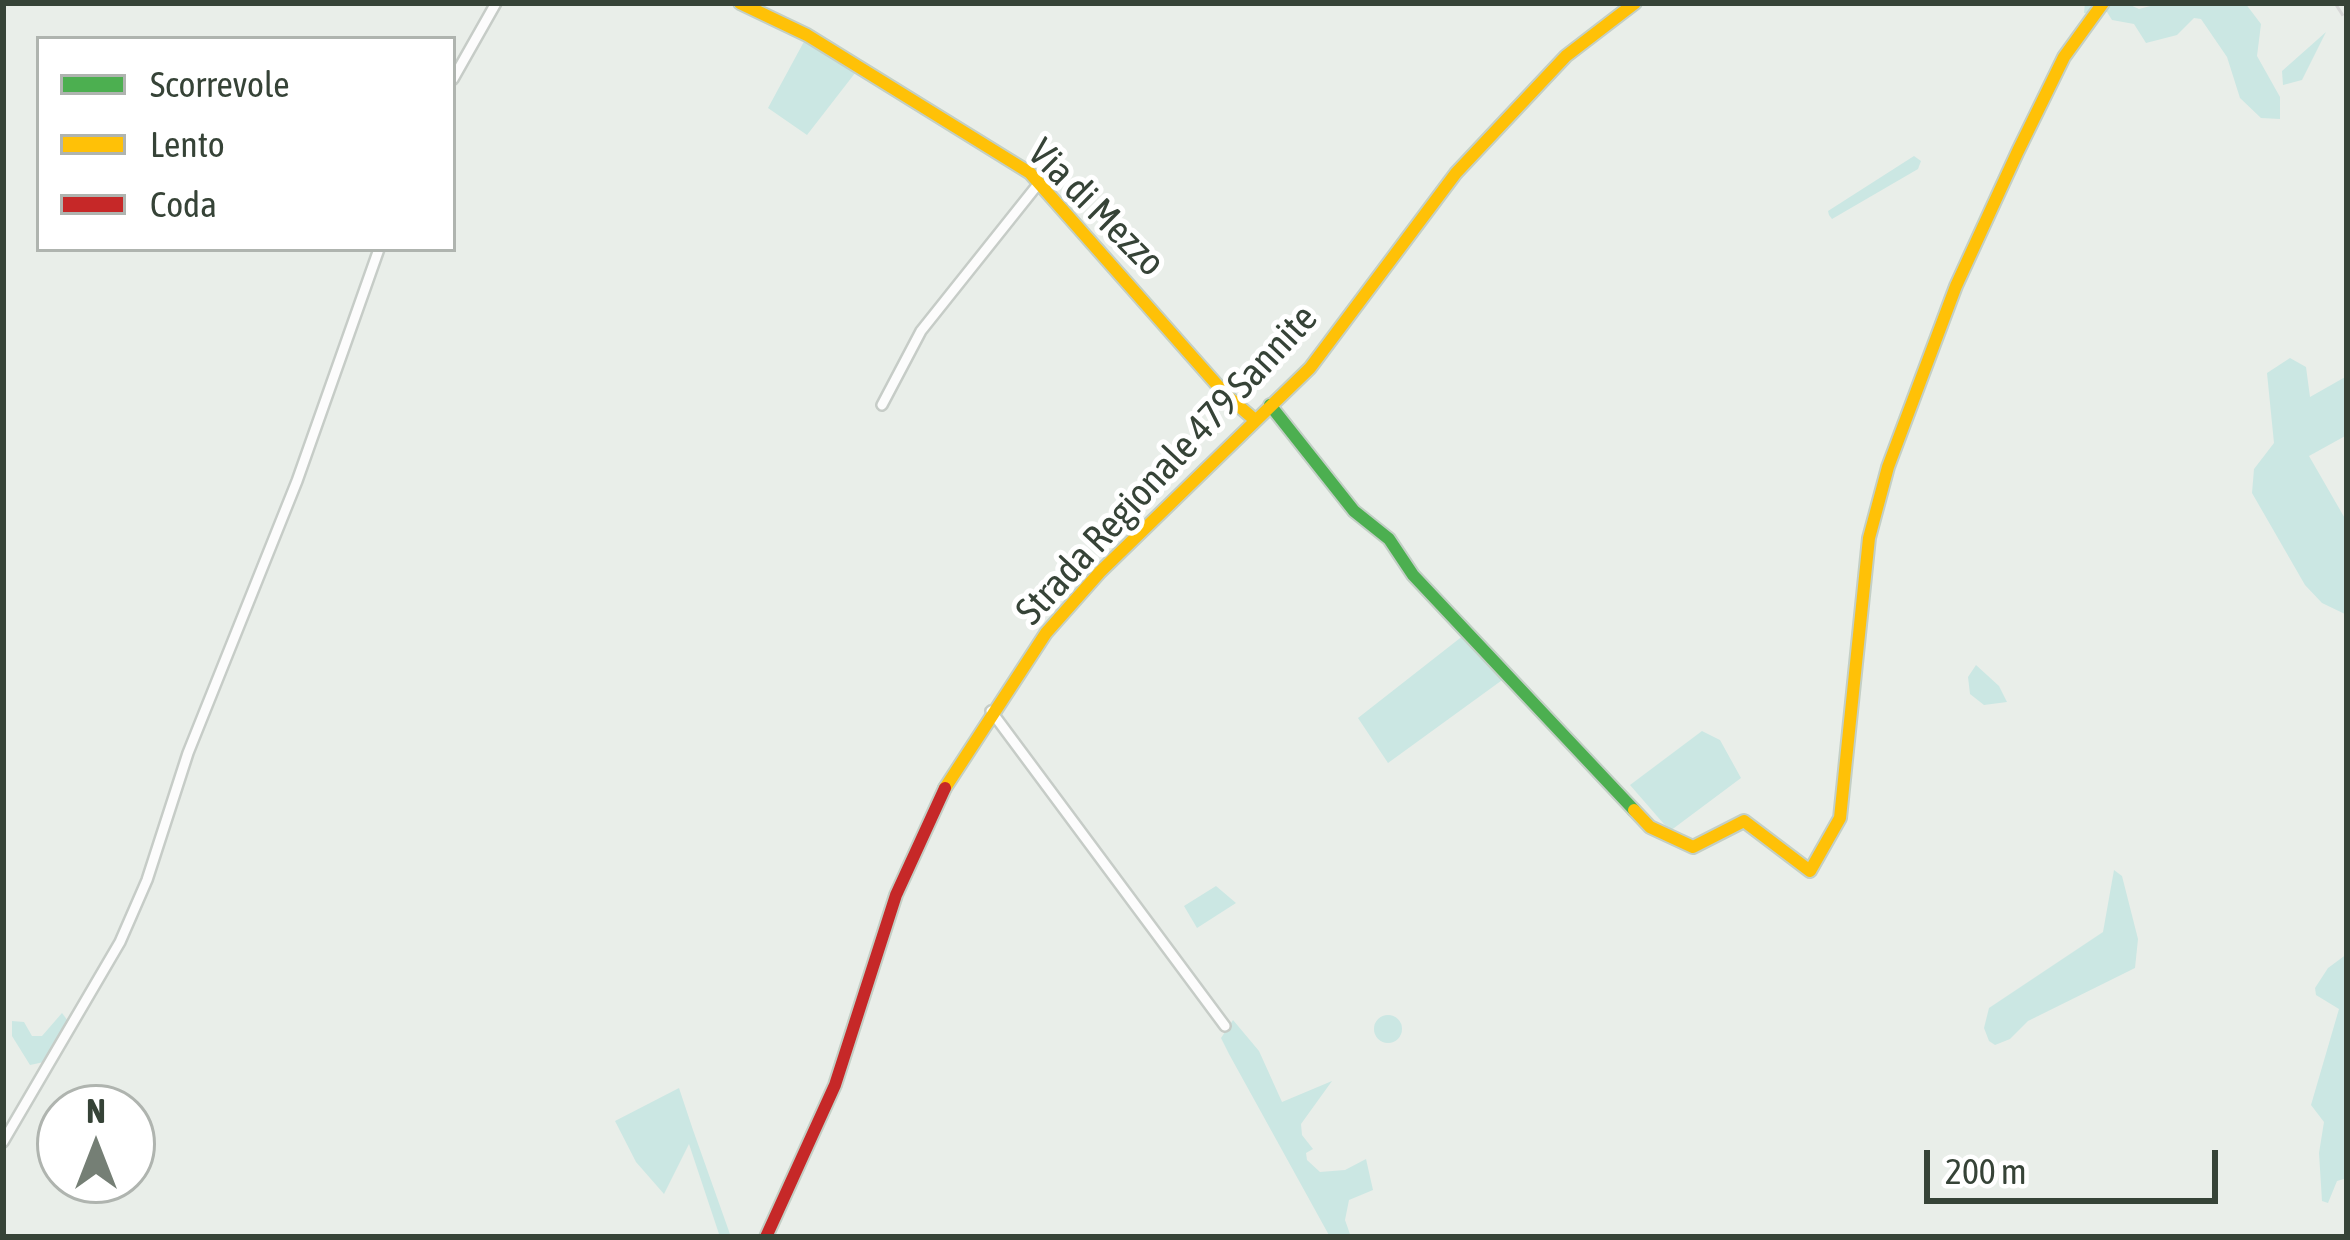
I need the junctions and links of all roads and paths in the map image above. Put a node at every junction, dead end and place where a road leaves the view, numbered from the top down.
1 (496, 3) edge
2 (740, 3) edge
3 (1635, 3) edge
4 (2103, 3) edge
5 (456, 74) edge
6 (1039, 183) junction
7 (378, 252) edge
8 (882, 405) dead end
9 (1270, 405) junction
10 (1255, 420) junction
11 (991, 712) junction
12 (1225, 1026) dead end
13 (3, 1142) edge
14 (766, 1237) edge

1 - 5 street
2 - 6 main road, Via di Mezzo
3 - 9 main road, Strada Regionale 479 Sannite
4 - 9 main road
6 - 8 street
6 - 10 main road, Via di Mezzo
7 - 13 street
9 - 10 main road, Strada Regionale 479 Sannite
10 - 11 main road, Strada Regionale 479 Sannite
11 - 12 street
11 - 14 main road, Strada Regionale 479 Sannite

